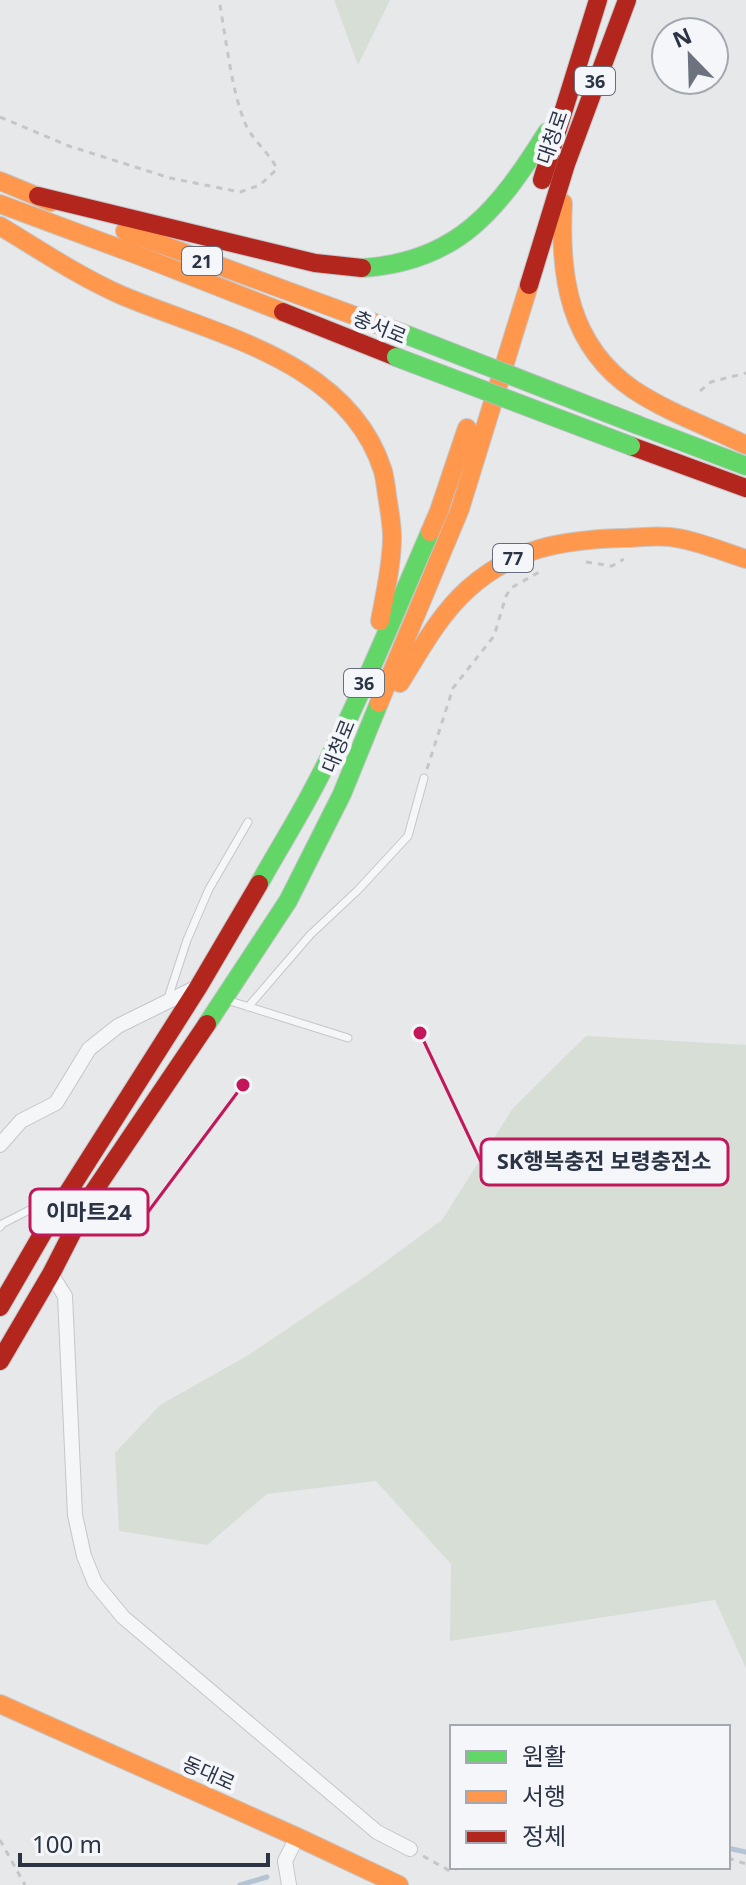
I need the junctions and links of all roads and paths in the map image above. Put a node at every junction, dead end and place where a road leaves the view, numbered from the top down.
1 (219, 0) edge
2 (598, 0) edge
3 (627, 0) edge
4 (566, 102) junction
5 (0, 117) edge
6 (566, 164) junction
7 (0, 181) edge
8 (38, 196) junction
9 (535, 203) dead end
10 (0, 204) edge
11 (0, 226) edge
12 (492, 345) dead end
13 (746, 373) edge
14 (700, 391) dead end
15 (746, 445) edge
16 (746, 466) edge
17 (746, 488) edge
18 (631, 555) dead end
19 (746, 559) edge
20 (577, 561) dead end
21 (542, 570) dead end
22 (373, 664) junction
23 (364, 740) junction
24 (424, 778) joint
25 (248, 822) dead end
26 (199, 986) junction
27 (224, 999) junction
28 (168, 1000) junction
29 (248, 1007) junction
30 (348, 1038) dead end
31 (0, 1145) edge
32 (69, 1189) junction
33 (0, 1227) edge
34 (51, 1274) junction
35 (0, 1307) edge
36 (0, 1361) edge
37 (0, 1704) edge
38 (297, 1837) junction
39 (0, 1840) edge
40 (410, 1849) joint
41 (456, 1869) edge
42 (25, 1885) edge
43 (289, 1885) edge
44 (399, 1885) edge

1 - 5 path
2 - 4 main road, 대청로 / 36
3 - 6 main road, 대청로 / 36
4 - 8 main road
4 - 9 main road, 대청로 / 36
6 - 15 main road
6 - 23 main road, 대청로 / 36
7 - 8 main road, 충서로 / 21
8 - 16 main road, 충서로 / 21, bridge
10 - 17 main road, 충서로 / 21, bridge
11 - 22 main road
12 - 22 main road, 대청로 / 36
13 - 14 path
18 - 20 path
19 - 23 main road, 77
21 - 24 path
22 - 26 main road, 대청로 / 36
23 - 27 main road, 대청로 / 36
24 - 29 lane
25 - 28 lane
26 - 27 lane
26 - 28 street
26 - 32 main road, 대청로 / 36
27 - 29 lane
27 - 34 main road, 대청로 / 36
28 - 31 street
29 - 30 lane
32 - 33 lane
32 - 35 main road, 대청로 / 36
34 - 36 main road, 대청로 / 36
34 - 40 street
37 - 38 main road, 동대로
38 - 43 street
38 - 44 main road, 동대로
39 - 42 path
40 - 41 path

